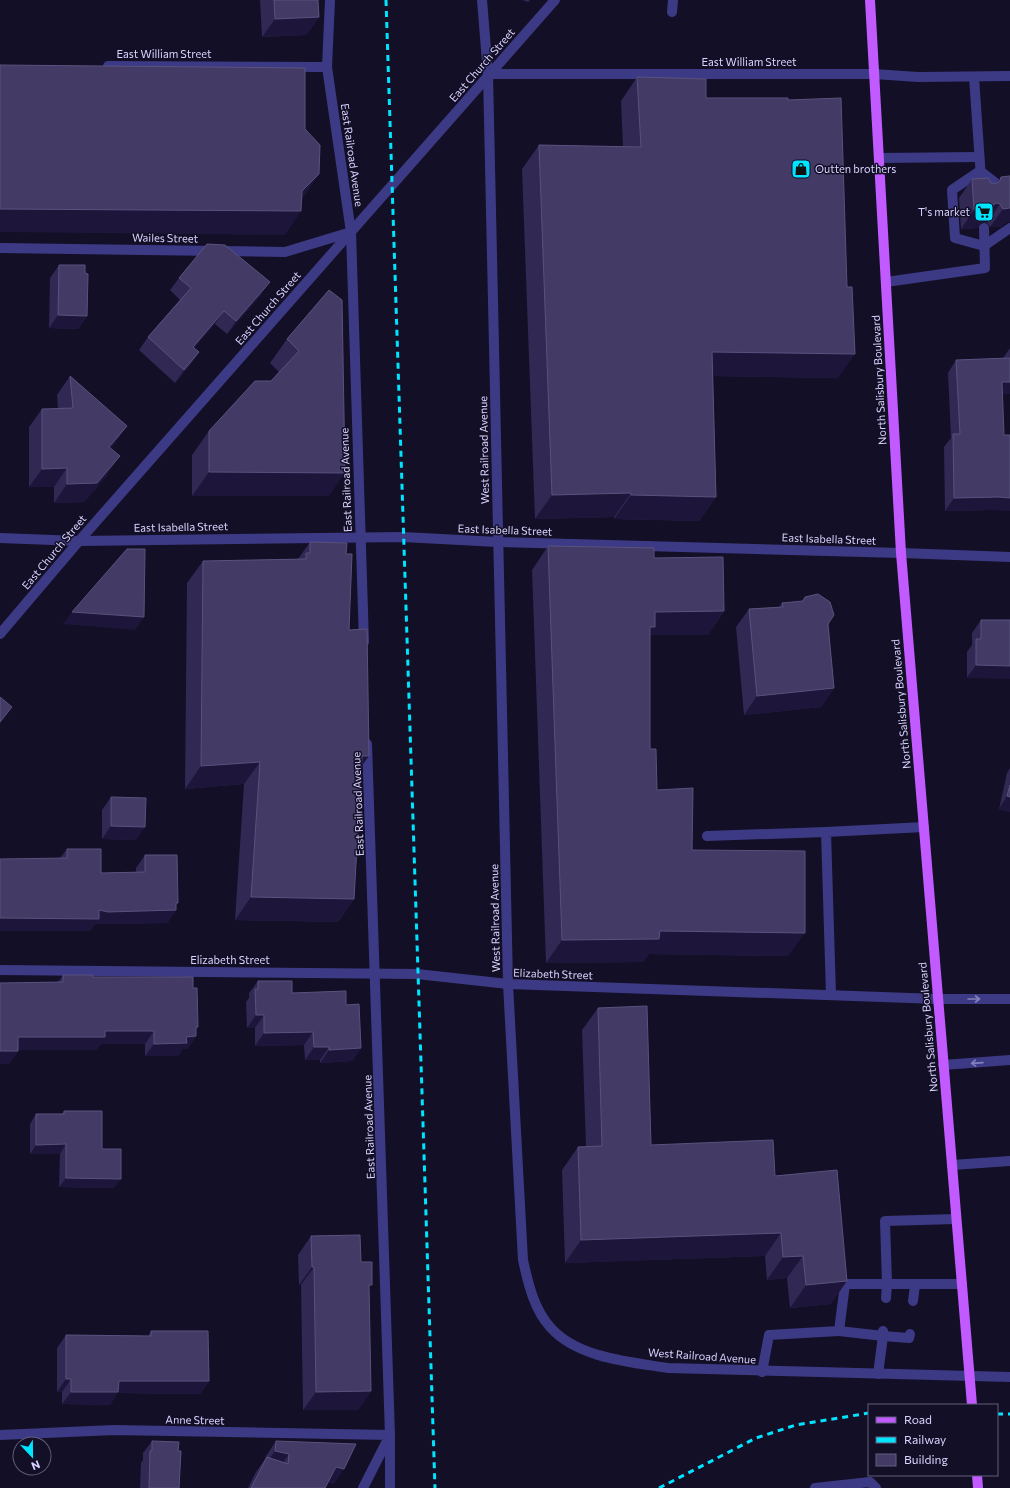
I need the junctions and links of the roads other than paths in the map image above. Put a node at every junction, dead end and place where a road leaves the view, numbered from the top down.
1 (330, 0) edge
2 (482, 0) edge
3 (555, 0) edge
4 (673, 0) edge
5 (870, 0) edge
6 (672, 12) dead end
7 (96, 66) edge
8 (327, 67) junction
9 (488, 74) junction
10 (874, 74) junction
11 (974, 76) junction
12 (1010, 76) edge
13 (979, 157) junction
14 (879, 158) junction
15 (980, 171) junction
16 (981, 190) edge
17 (1010, 194) edge
18 (984, 228) edge
19 (1010, 228) edge
20 (351, 232) junction
21 (984, 246) junction
22 (0, 248) edge
23 (886, 282) junction
24 (360, 537) junction
25 (0, 538) edge
26 (79, 541) junction
27 (498, 542) junction
28 (901, 553) junction
29 (1010, 557) edge
30 (0, 634) edge
31 (364, 656) edge
32 (367, 735) edge
33 (924, 827) junction
34 (826, 832) junction
35 (706, 836) dead end
36 (0, 970) edge
37 (376, 973) junction
38 (508, 984) junction
39 (831, 995) junction
40 (938, 999) junction
41 (1010, 999) edge
42 (1010, 1060) edge
43 (943, 1065) junction
44 (1010, 1161) edge
45 (952, 1165) junction
46 (956, 1219) junction
47 (887, 1284) junction
48 (962, 1284) junction
49 (915, 1285) junction
50 (886, 1298) dead end
51 (913, 1301) dead end
52 (839, 1331) junction
53 (883, 1333) junction
54 (910, 1334) dead end
55 (762, 1372) junction
56 (878, 1374) junction
57 (969, 1376) junction
58 (1010, 1377) edge
59 (972, 1404) edge
60 (0, 1434) edge
61 (390, 1435) junction
62 (977, 1476) edge
63 (363, 1488) edge
64 (390, 1488) edge
65 (815, 1488) edge
66 (876, 1488) edge
67 (978, 1488) edge

1 - 8 street, East Railroad Avenue
2 - 9 street, West Railroad Avenue
3 - 9 street, East Church Street
4 - 6 street
5 - 10 main road, North Salisbury Boulevard
7 - 8 street, East William Street
8 - 20 street, East Railroad Avenue
9 - 10 street, East William Street
9 - 20 street, East Church Street
9 - 27 street, West Railroad Avenue
10 - 11 street, East William Street
10 - 14 main road, North Salisbury Boulevard
11 - 12 street, East William Street
11 - 13 street
13 - 14 street
13 - 15 street
14 - 23 main road, North Salisbury Boulevard
15 - 16 street
15 - 17 street
15 - 21 street
18 - 21 street
19 - 21 street
20 - 22 street, Wailes Street
20 - 24 street, East Railroad Avenue
20 - 26 street, East Church Street
21 - 23 street
23 - 28 main road, North Salisbury Boulevard
24 - 26 street, East Isabella Street
24 - 27 street, East Isabella Street
24 - 31 street, East Railroad Avenue
25 - 26 street, East Isabella Street
26 - 30 street, East Church Street
27 - 28 street, East Isabella Street
27 - 38 street, West Railroad Avenue
28 - 29 street, East Isabella Street
28 - 33 main road, North Salisbury Boulevard
32 - 37 street, East Railroad Avenue
33 - 34 street
33 - 40 main road, North Salisbury Boulevard
34 - 35 street
34 - 39 street
36 - 37 street, Elizabeth Street
37 - 38 street, Elizabeth Street
37 - 61 street, East Railroad Avenue
38 - 39 street, Elizabeth Street
38 - 55 street, West Railroad Avenue
39 - 40 street, Elizabeth Street
40 -> 41 street, Elizabeth Street
40 - 43 main road, North Salisbury Boulevard
42 -> 43 street
43 - 45 main road, North Salisbury Boulevard
44 - 45 street
45 - 46 main road, North Salisbury Boulevard
46 - 47 street
46 - 48 main road, North Salisbury Boulevard
47 - 49 street
47 - 50 street
47 - 52 street
48 - 49 street
48 - 57 main road, North Salisbury Boulevard
49 - 51 street
52 - 53 street
52 - 55 street
53 - 54 street
53 - 56 street
55 - 56 street, West Railroad Avenue
56 - 57 street, West Railroad Avenue
57 - 58 street, West Railroad Avenue
57 - 59 main road, North Salisbury Boulevard
60 - 61 street, Anne Street
61 - 63 street
61 - 64 street, East Railroad Avenue
62 - 67 main road
65 - 66 street

